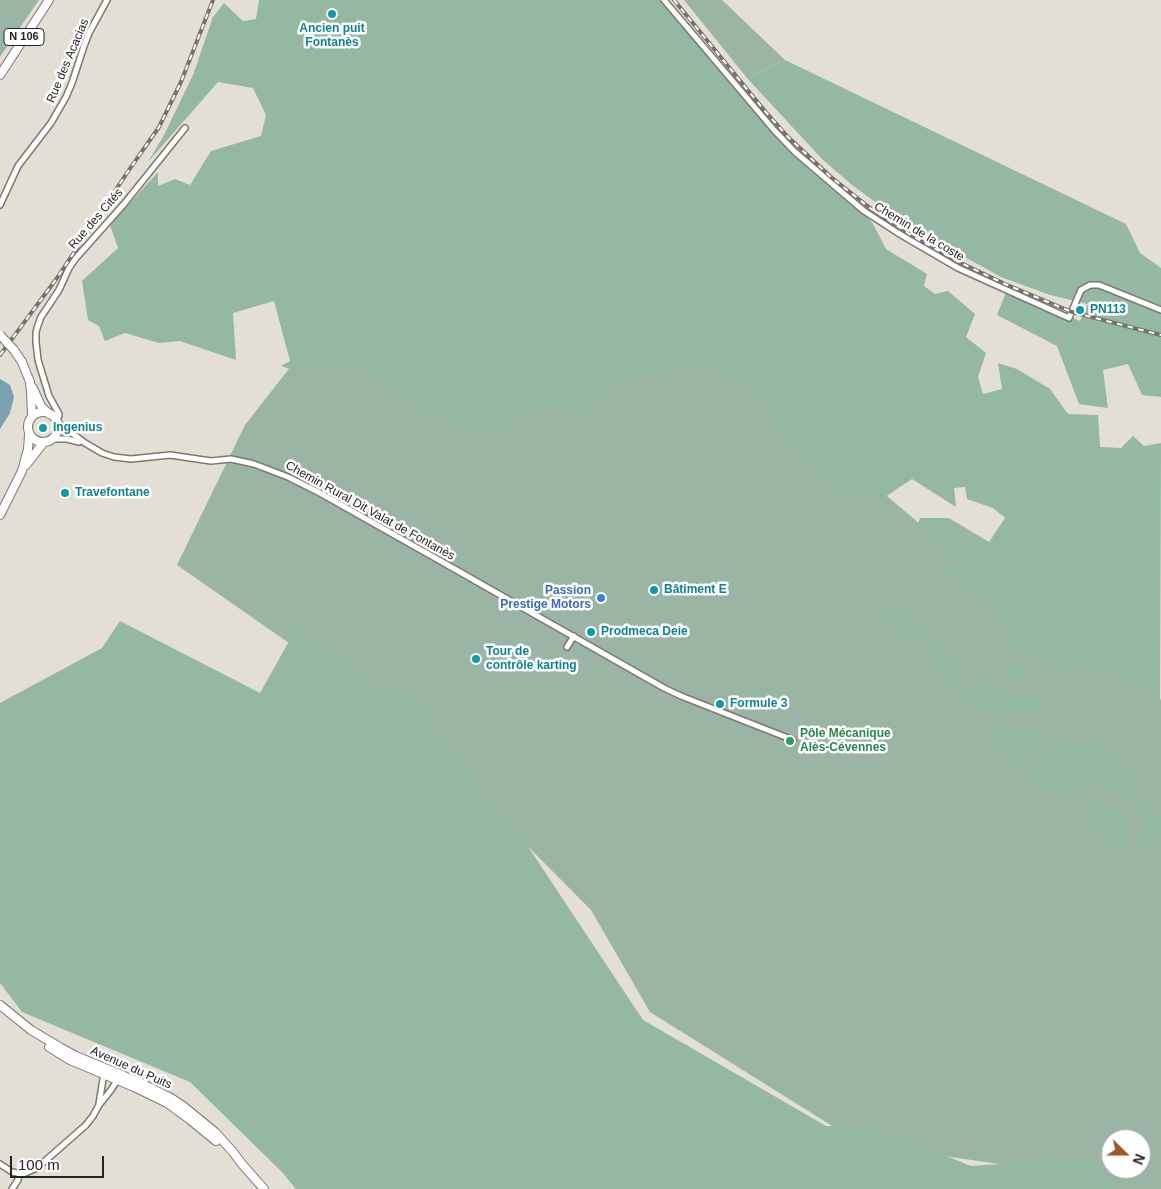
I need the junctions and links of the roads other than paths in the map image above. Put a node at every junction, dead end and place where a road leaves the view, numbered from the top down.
1 (49, 0) edge
2 (107, 0) edge
3 (664, 0) edge
4 (0, 75) edge
5 (185, 128) dead end
6 (0, 205) edge
7 (1161, 310) edge
8 (0, 335) edge
9 (30, 382) junction
10 (32, 415) junction
11 (54, 418) junction
12 (29, 434) junction
13 (52, 439) junction
14 (44, 442) junction
15 (85, 443) junction
16 (22, 471) junction
17 (0, 515) edge
18 (574, 636) junction
19 (567, 647) dead end
20 (793, 740) dead end
21 (0, 1005) edge
22 (105, 1071) junction
23 (119, 1077) junction
24 (98, 1105) junction
25 (0, 1164) edge
26 (19, 1174) junction
27 (12, 1189) edge
28 (264, 1189) edge

1 - 4 main road, N 106
2 - 6 street, Rue des Acacias
3 - 7 street, Chemin de la coste
5 - 11 street, Rue des Cités
8 - 9 main road, bridge
9 - 10 main road
9 - 11 main road
10 - 11 main road
10 - 12 main road
11 - 13 main road
11 - 15 street, Chemin Rural Dit Valat de Fontanès
12 - 14 main road
12 - 16 main road
13 - 14 main road
13 - 15 street, Chemin Rural Dit Valat de Fontanès
14 - 16 main road
15 - 18 street, Chemin Rural Dit Valat de Fontanès
16 - 17 main road
18 - 19 street
18 - 20 street, Chemin Rural Dit Valat de Fontanès
21 - 22 main road, Avenue du Puits
22 - 23 main road, Avenue du Puits
22 - 24 street
23 - 24 street
23 - 28 main road, Avenue du Puits
24 - 26 street
25 - 26 street
26 - 27 street

